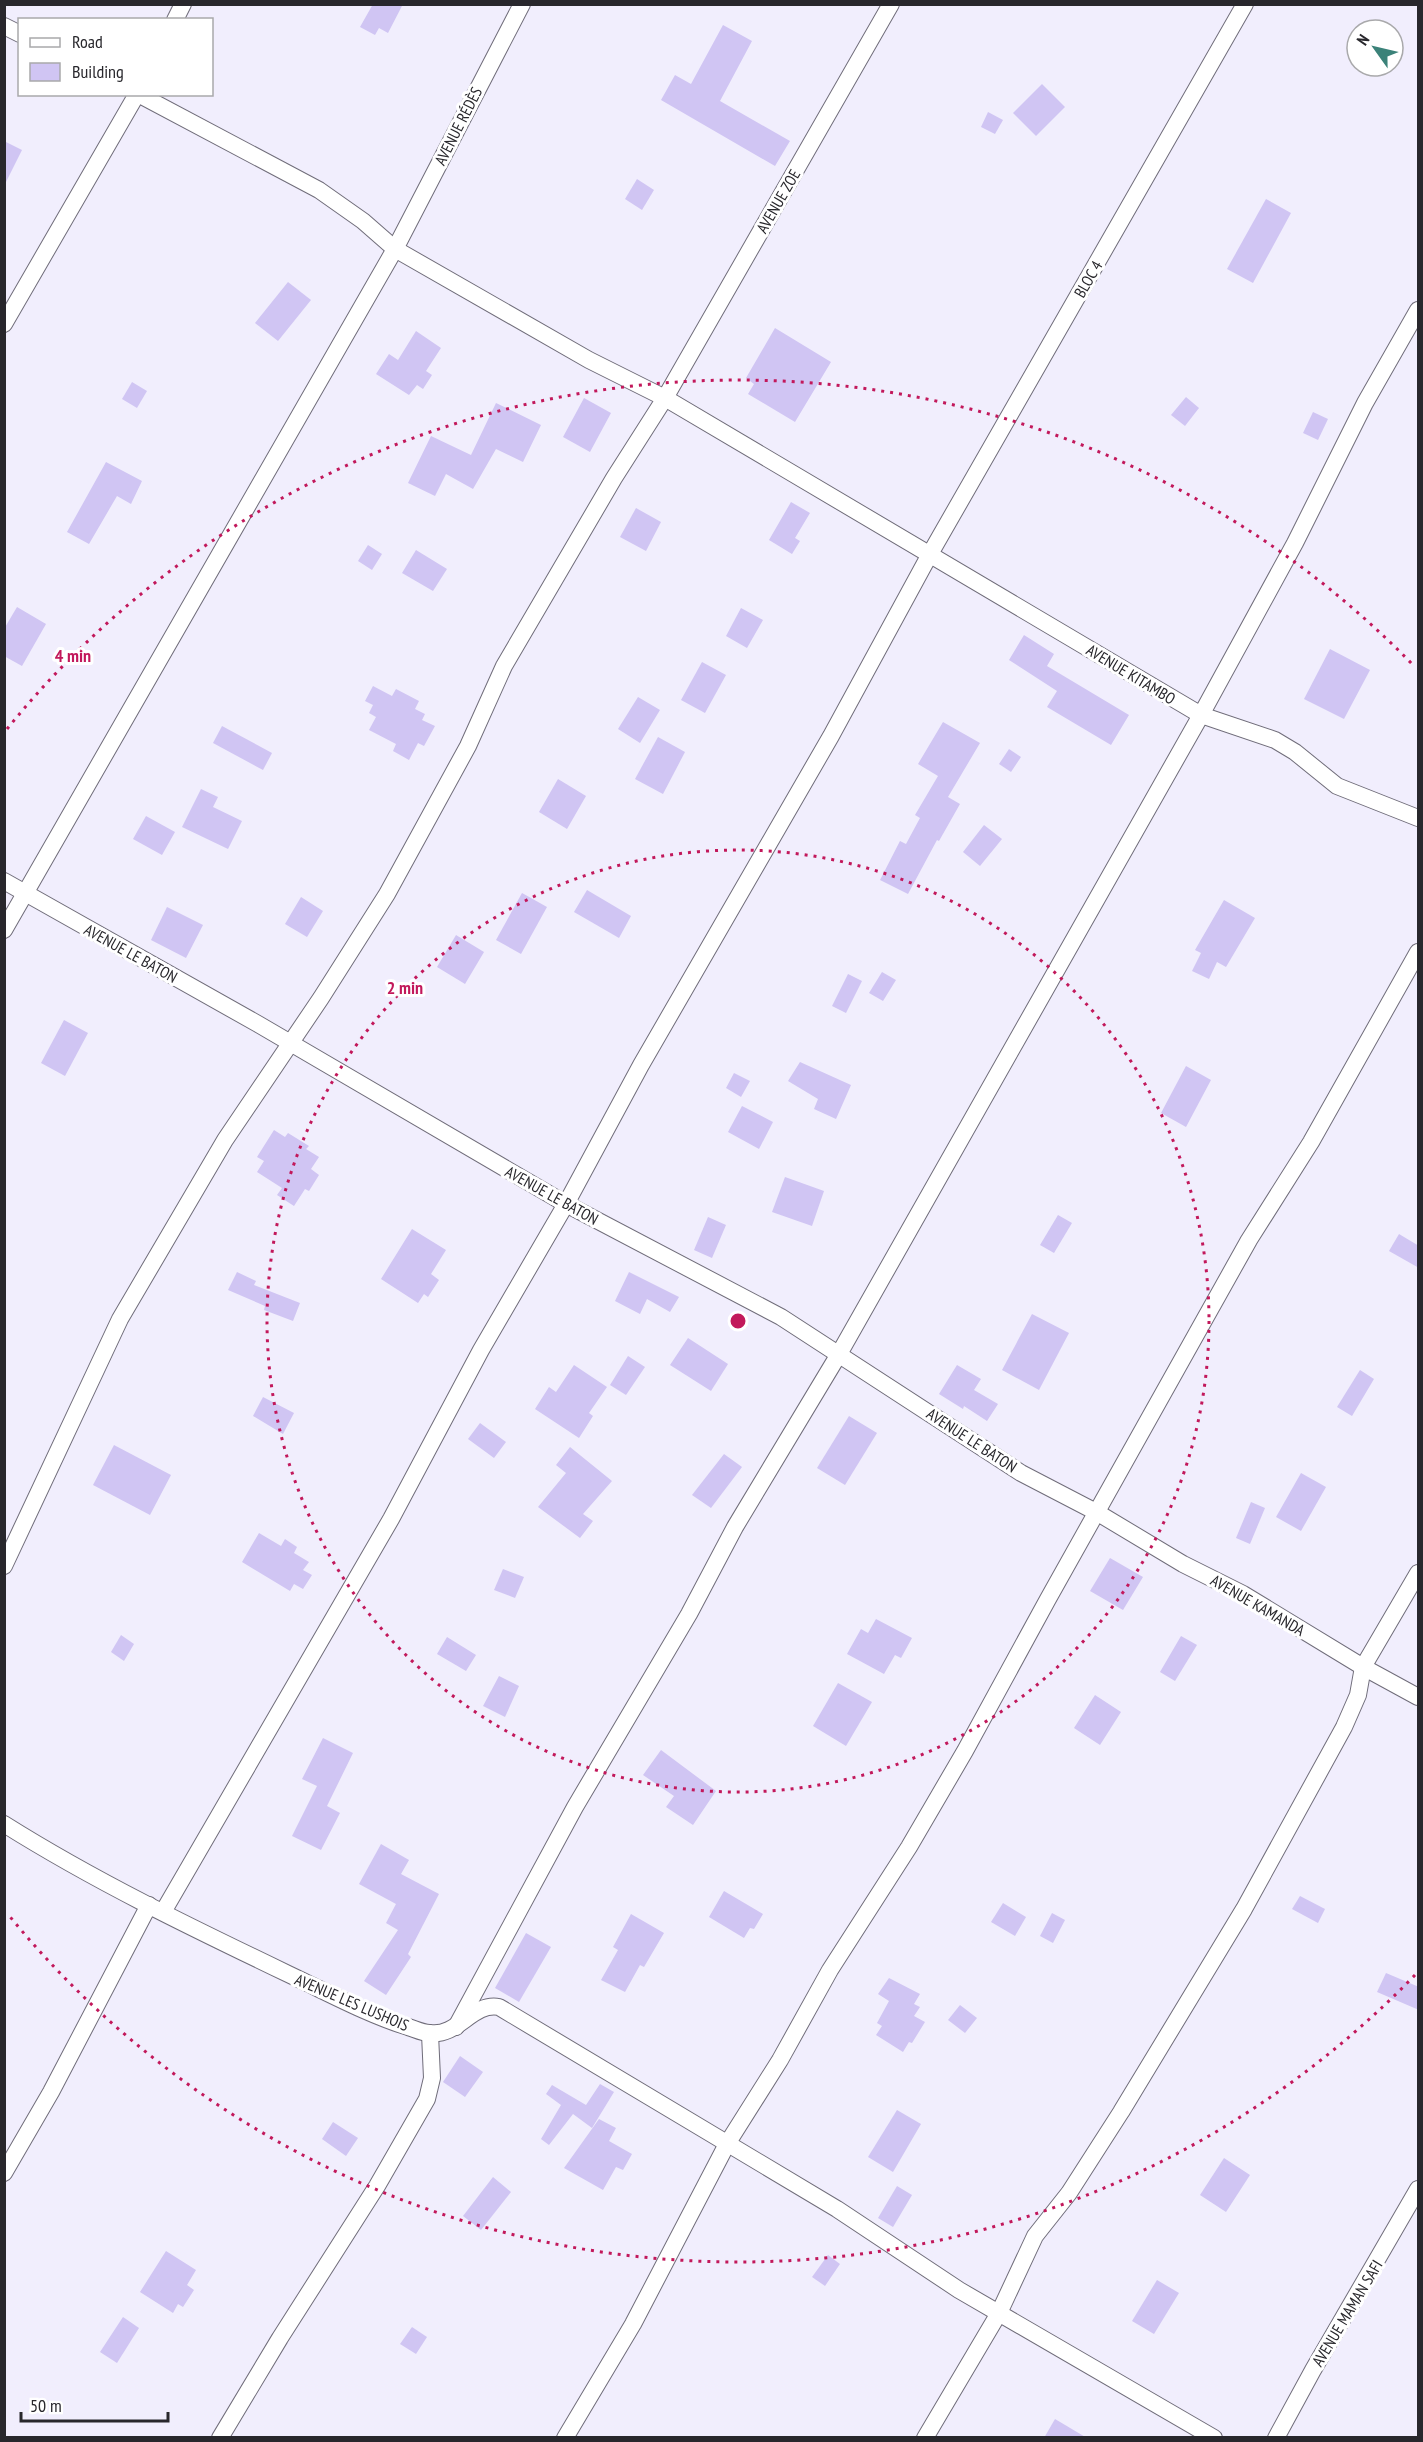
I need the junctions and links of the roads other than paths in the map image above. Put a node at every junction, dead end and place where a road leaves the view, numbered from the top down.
1 (183, 4) edge
2 (522, 4) edge
3 (891, 4) edge
4 (1245, 4) edge
5 (176, 18) edge
6 (4, 26) edge
7 (18, 33) edge
8 (136, 96) edge
9 (141, 96) edge
10 (395, 249) junction
11 (1419, 310) edge
12 (4, 324) edge
13 (665, 398) junction
14 (930, 554) junction
15 (1202, 716) junction
16 (1419, 818) edge
17 (4, 881) edge
18 (26, 894) junction
19 (4, 930) edge
20 (1419, 952) edge
21 (289, 1042) junction
22 (566, 1204) junction
23 (839, 1354) junction
24 (1098, 1513) junction
25 (4, 1566) edge
26 (1419, 1574) edge
27 (1363, 1667) junction
28 (1419, 1697) edge
29 (4, 1824) edge
30 (156, 1908) junction
31 (456, 2027) junction
32 (430, 2034) junction
33 (727, 2144) junction
34 (4, 2173) edge
35 (1419, 2189) edge
36 (999, 2313) junction
37 (220, 2438) edge
38 (565, 2438) edge
39 (925, 2438) edge
40 (1214, 2438) edge
41 (1276, 2438) edge

1 - 5 street
2 - 10 street, AVENUE RÉDÈS
3 - 13 street, AVENUE ZOE
4 - 14 street, BLOC 4
6 - 7 street
8 - 12 street
9 - 10 street, AVENUE KITAMBO
10 - 13 street, AVENUE KITAMBO
10 - 18 street, AVENUE RÉDÈS
11 - 15 street
13 - 14 street, AVENUE KITAMBO
13 - 21 street, AVENUE ZOE
14 - 15 street, AVENUE KITAMBO
14 - 22 street, BLOC 4
15 - 16 street, AVENUE KITAMBO
15 - 23 street
17 - 18 street, AVENUE LE BATON
18 - 19 street, AVENUE RÉDÈS
18 - 21 street, AVENUE LE BATON
20 - 24 street
21 - 22 street, AVENUE LE BATON
21 - 25 street, AVENUE ZOE
22 - 23 street, AVENUE LE BATON
22 - 30 street, BLOC 4
23 - 24 street, AVENUE LE BATON
23 - 31 street
24 - 27 street, AVENUE KAMANDA
24 - 33 street
26 - 27 street
27 - 28 street, AVENUE KAMANDA
27 - 36 street
29 - 30 street, AVENUE LES LUSHOIS
30 - 32 street, AVENUE LES LUSHOIS
30 - 34 street, BLOC 4
31 - 32 street, AVENUE LES LUSHOIS
31 - 33 street, AVENUE LES LUSHOIS
32 - 37 street
33 - 36 street, AVENUE LES LUSHOIS
33 - 38 street
35 - 41 street, AVENUE MAMAN SAFI
36 - 39 street
36 - 40 street, AVENUE LES LUSHOIS

